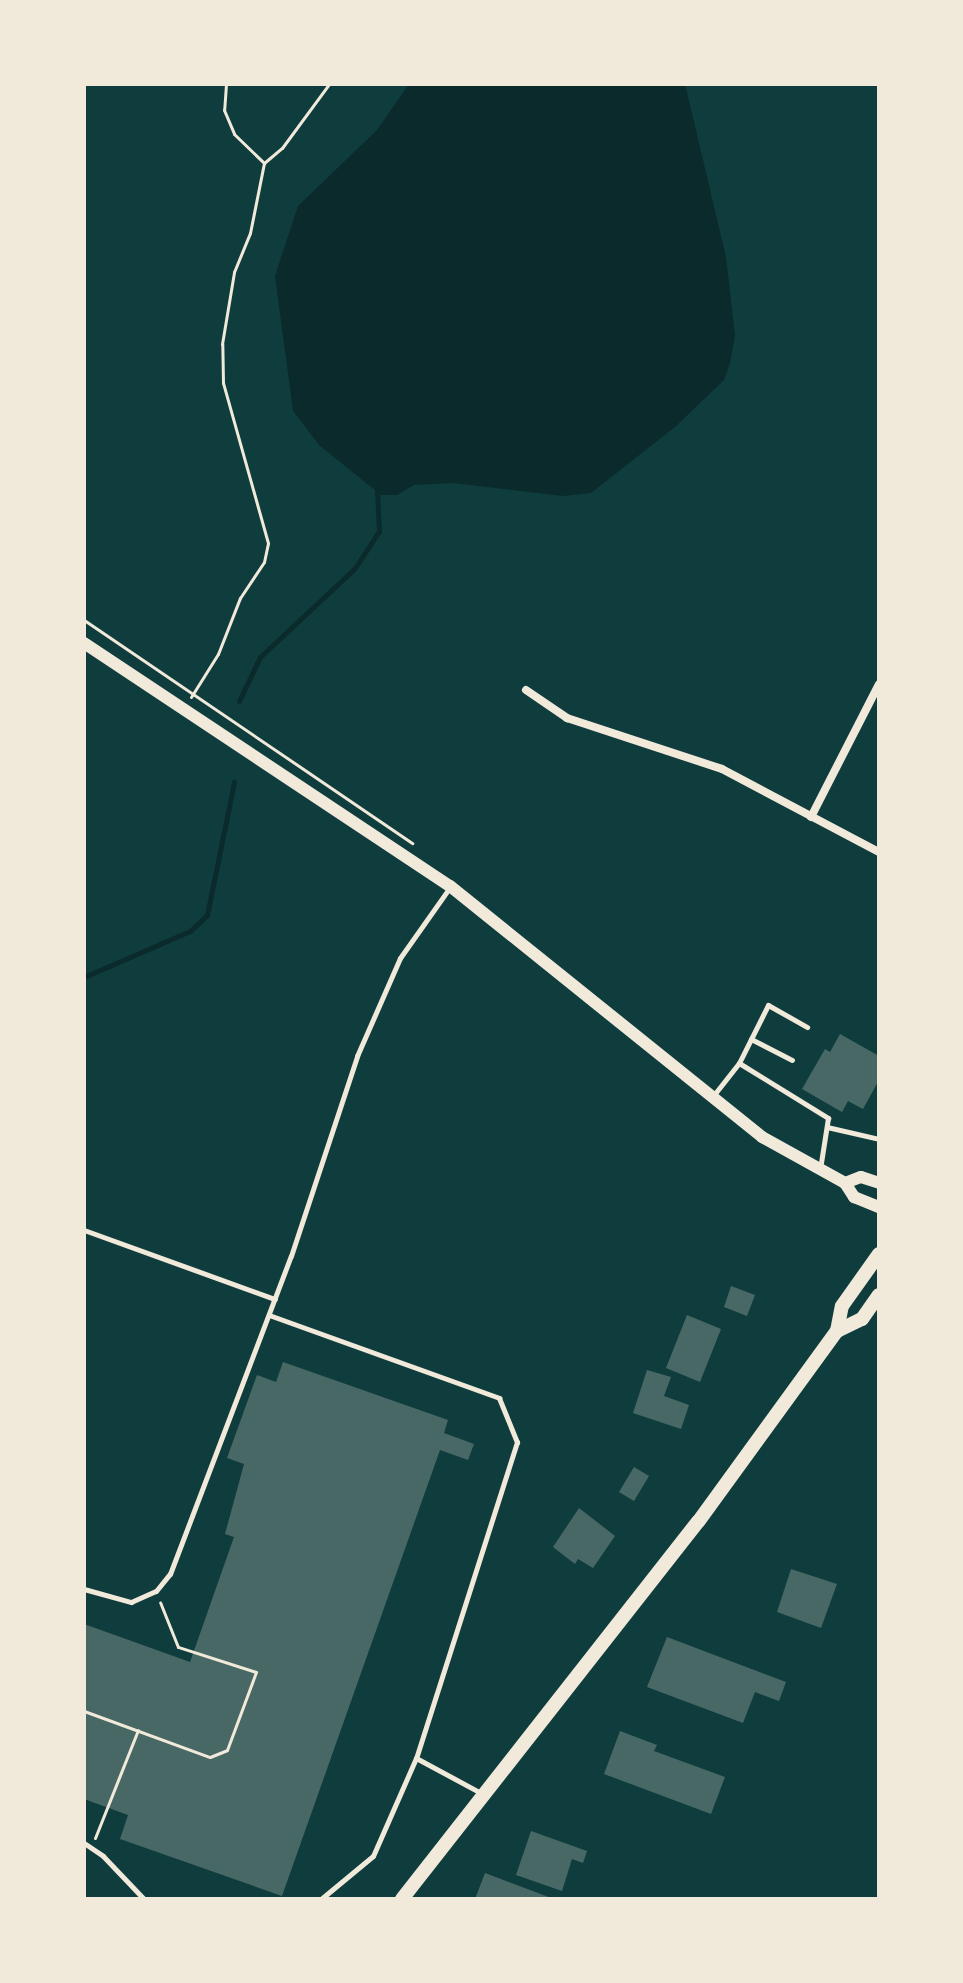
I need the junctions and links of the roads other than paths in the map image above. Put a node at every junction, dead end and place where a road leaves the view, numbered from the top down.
1 (84, 643) edge
2 (879, 684) edge
3 (526, 690) dead end
4 (811, 817) junction
5 (879, 852) edge
6 (450, 886) junction
7 (807, 1027) dead end
8 (751, 1039) junction
9 (792, 1060) dead end
10 (739, 1063) junction
11 (712, 1096) junction
12 (827, 1127) junction
13 (879, 1139) edge
14 (820, 1171) junction
15 (845, 1183) junction
16 (879, 1183) edge
17 (879, 1207) edge
18 (84, 1230) edge
19 (879, 1254) edge
20 (879, 1295) edge
21 (275, 1299) junction
22 (269, 1315) junction
23 (837, 1331) junction
24 (84, 1589) edge
25 (416, 1758) junction
26 (485, 1795) junction
27 (84, 1843) edge
28 (144, 1899) edge
29 (321, 1899) edge
30 (402, 1899) edge

1 - 6 street
2 - 4 street
3 - 4 street
4 - 5 street
6 - 11 street
6 - 21 lane
7 - 8 lane
8 - 9 lane
8 - 10 lane
10 - 11 lane
10 - 12 lane
11 - 14 street
12 - 13 lane
12 - 14 lane
14 - 15 street
15 - 16 street
15 - 17 street
18 - 21 lane
19 - 23 main road
20 - 23 main road
21 - 22 lane
22 - 24 lane
22 - 25 lane
23 - 26 main road
25 - 26 lane
25 - 29 lane
26 - 30 main road
27 - 28 lane

